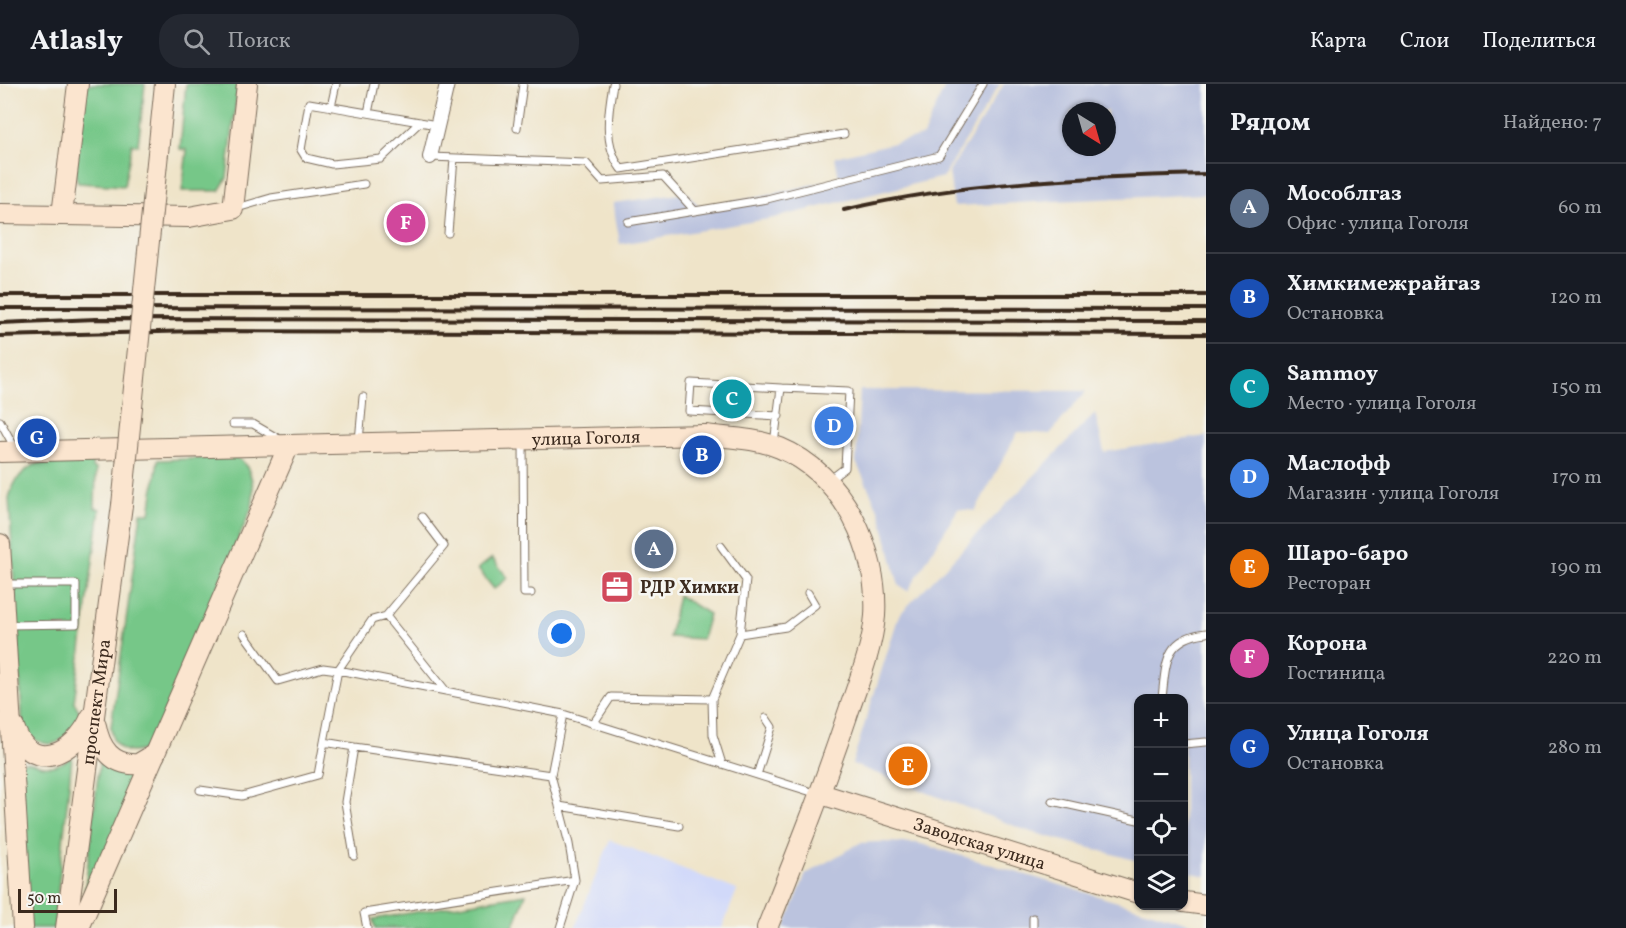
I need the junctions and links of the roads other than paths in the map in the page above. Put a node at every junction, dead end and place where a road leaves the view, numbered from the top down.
1 (78, 84) edge
2 (165, 84) edge
3 (247, 84) edge
4 (336, 84) edge
5 (374, 84) edge
6 (447, 84) edge
7 (523, 84) edge
8 (613, 84) edge
9 (984, 85) edge
10 (331, 106) junction
11 (368, 113) junction
12 (420, 122) junction
13 (437, 125) junction
14 (518, 128) dead end
15 (844, 134) dead end
16 (430, 157) joint
17 (454, 158) junction
18 (364, 184) dead end
19 (232, 209) junction
20 (695, 211) junction
21 (0, 214) edge
22 (62, 215) junction
23 (628, 222) dead end
24 (448, 232) dead end
25 (781, 388) junction
26 (363, 397) dead end
27 (779, 416) junction
28 (0, 421) edge
29 (233, 424) dead end
30 (523, 439) junction
31 (358, 443) junction
32 (289, 445) junction
33 (773, 446) junction
34 (8, 452) edge
35 (827, 482) junction
36 (422, 517) dead end
37 (0, 544) edge
38 (721, 546) dead end
39 (3, 585) junction
40 (531, 593) dead end
41 (808, 593) dead end
42 (386, 616) junction
43 (5, 625) junction
44 (1206, 633) edge
45 (244, 634) dead end
46 (740, 634) junction
47 (4, 651) edge
48 (338, 670) junction
49 (446, 691) junction
50 (1163, 694) edge
51 (5, 696) edge
52 (712, 699) junction
53 (95, 705) junction
54 (563, 714) junction
55 (12, 716) junction
56 (766, 718) dead end
57 (593, 724) junction
58 (324, 742) junction
59 (1206, 742) edge
60 (1188, 744) edge
61 (354, 747) junction
62 (155, 754) junction
63 (722, 764) junction
64 (550, 775) junction
65 (757, 775) junction
66 (200, 790) dead end
67 (820, 794) junction
68 (1052, 801) dead end
69 (559, 806) junction
70 (1134, 819) edge
71 (679, 826) dead end
72 (354, 856) dead end
73 (575, 880) junction
74 (1134, 892) edge
75 (71, 901) junction
76 (1188, 903) edge
77 (1206, 905) edge
78 (1033, 918) dead end
79 (23, 928) edge
80 (66, 928) edge
81 (72, 928) edge
82 (79, 928) edge
83 (366, 928) edge
84 (560, 928) edge
85 (766, 928) edge
86 (1033, 928) edge

1 - 22 street
2 - 53 street, проспект Мира, bridge
3 - 19 street
4 - 10 lane
5 - 11 lane
6 - 13 street
7 - 14 lane
8 - 15 lane
9 - 20 lane
10 - 11 lane
10 - 12 lane
11 - 12 lane
12 - 13 lane
13 - 16 street
16 - 17 lane
17 - 20 lane
17 - 24 lane
18 - 19 lane
19 - 22 street
20 - 23 lane
21 - 22 street
25 - 27 lane
25 - 27 lane
25 - 35 lane
26 - 31 lane
27 - 33 lane
28 - 34 lane
29 - 32 lane
30 - 31 street, улица Гоголя
30 - 33 street, улица Гоголя
30 - 40 lane
31 - 32 street, улица Гоголя
32 - 34 street, улица Гоголя
32 - 62 street
33 - 35 street, улица Гоголя
35 - 67 street, улица Гоголя
36 - 42 lane
37 - 39 street
38 - 46 lane
39 - 43 street
39 - 43 lane
41 - 46 lane
42 - 48 lane
42 - 49 lane
43 - 47 street
44 - 50 lane
45 - 48 lane
46 - 52 lane
47 - 51 street
48 - 49 lane
48 - 58 lane
49 - 54 lane
51 - 55 street
52 - 57 lane
52 - 63 lane
53 - 55 street
53 - 62 street
53 - 75 street, проспект Мира
54 - 57 lane
54 - 64 lane
55 - 79 street
56 - 65 lane
57 - 63 lane
58 - 61 lane
58 - 66 lane
59 - 60 lane
61 - 64 lane
61 - 72 lane
62 - 82 street
63 - 65 lane
64 - 69 lane
65 - 67 lane
67 - 74 street, Заводская улица
67 - 85 street, улица Гоголя
68 - 70 lane
69 - 71 lane
69 - 73 lane
73 - 83 lane
73 - 84 lane
75 - 80 street, проспект Мира
75 - 81 street, проспект Мира
76 - 77 street
78 - 86 lane

